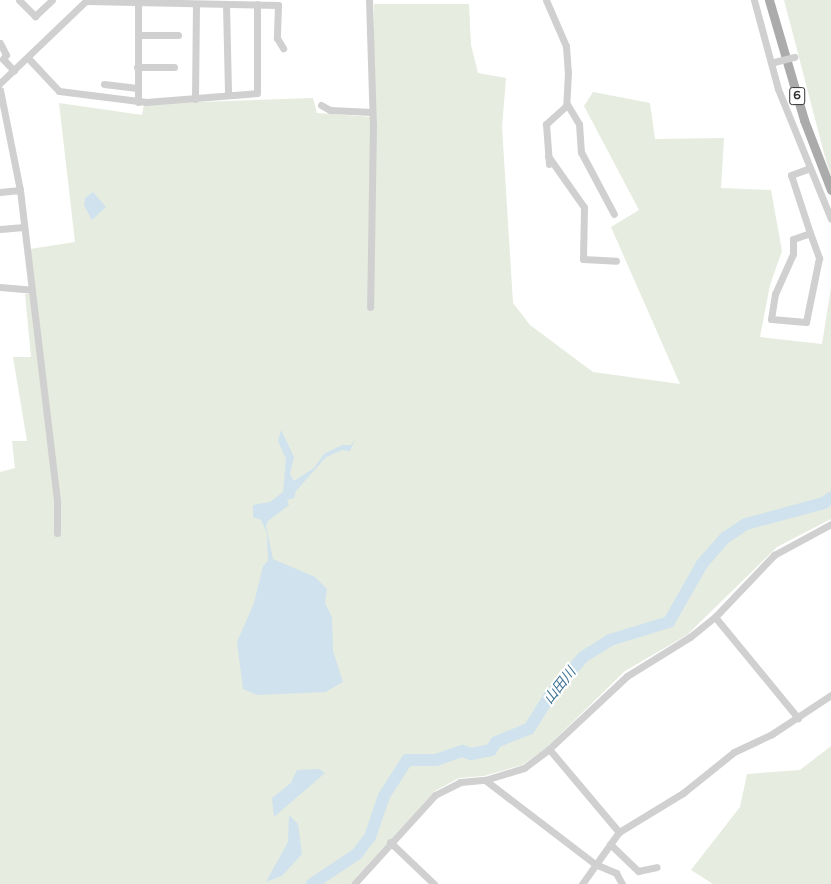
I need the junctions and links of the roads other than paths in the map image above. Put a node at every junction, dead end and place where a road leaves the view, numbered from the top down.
1 (19, 0) edge
2 (52, 0) edge
3 (87, 0) edge
4 (369, 0) edge
5 (546, 0) edge
6 (754, 0) edge
7 (769, 0) edge
8 (138, 2) junction
9 (196, 4) junction
10 (226, 4) junction
11 (257, 4) junction
12 (138, 35) junction
13 (178, 35) dead end
14 (0, 43) edge
15 (283, 48) dead end
16 (768, 49) junction
17 (794, 57) dead end
18 (28, 58) junction
19 (137, 67) junction
20 (174, 67) dead end
21 (14, 71) junction
22 (0, 83) edge
23 (104, 84) dead end
24 (137, 88) junction
25 (0, 90) edge
26 (228, 95) junction
27 (195, 99) junction
28 (138, 102) junction
29 (567, 104) junction
30 (321, 105) dead end
31 (371, 112) junction
32 (548, 156) junction
33 (549, 164) dead end
34 (810, 168) junction
35 (20, 190) junction
36 (831, 190) edge
37 (0, 192) edge
38 (614, 214) dead end
39 (831, 219) edge
40 (24, 227) junction
41 (0, 230) edge
42 (810, 233) junction
43 (616, 261) dead end
44 (0, 287) edge
45 (32, 290) junction
46 (370, 307) dead end
47 (831, 524) edge
48 (57, 533) dead end
49 (715, 617) junction
50 (831, 695) edge
51 (798, 718) junction
52 (549, 749) junction
53 (485, 780) junction
54 (619, 832) junction
55 (390, 842) junction
56 (610, 844) junction
57 (595, 864) junction
58 (657, 866) dead end
59 (354, 884) edge
60 (434, 884) edge
61 (582, 884) edge
62 (622, 884) edge

1 - 2 street
3 - 8 street
3 - 18 street
4 - 31 street
5 - 29 street
6 - 16 street
7 - 36 main road, 6
8 - 9 street
8 - 12 street
9 - 10 street
9 - 27 street
10 - 11 street
10 - 26 street
11 - 15 street
11 - 26 street
12 - 13 street
12 - 19 street
14 - 21 street
16 - 17 street, bridge
16 - 34 street
18 - 21 street
18 - 28 street
19 - 20 street
19 - 24 street
21 - 22 street
23 - 24 street
24 - 28 street
25 - 35 street
26 - 27 street
27 - 28 street
29 - 32 street
29 - 38 street
30 - 31 street
31 - 46 street
32 - 33 street
32 - 43 street
34 - 39 street
34 - 42 street
35 - 37 street
35 - 40 street
40 - 41 street
40 - 45 street
42 - 42 street
44 - 45 street
45 - 48 street
47 - 49 street
49 - 51 street
49 - 52 street
50 - 51 street
51 - 54 street
52 - 53 street
52 - 54 street
53 - 55 street
53 - 57 street
54 - 56 street
55 - 59 street
55 - 60 street
56 - 57 street
56 - 58 street
57 - 61 street
57 - 62 street

